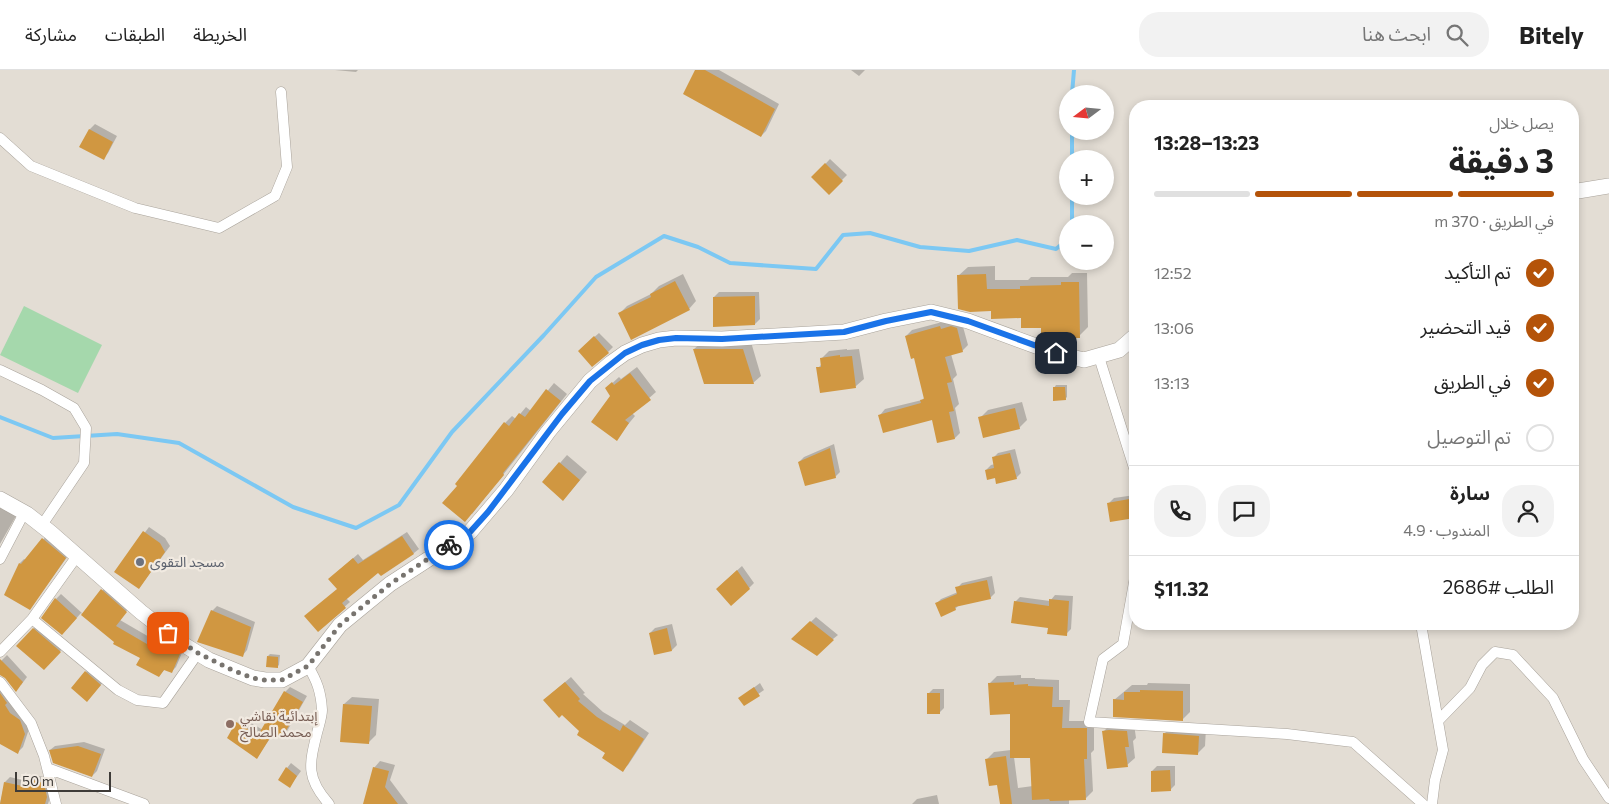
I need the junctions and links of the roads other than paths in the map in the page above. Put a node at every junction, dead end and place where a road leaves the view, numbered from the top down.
1 (281, 92) dead end
2 (0, 138) edge
3 (1609, 186) edge
4 (1579, 191) edge
5 (1129, 341) edge
6 (1099, 356) junction
7 (0, 370) edge
8 (1129, 453) edge
9 (0, 499) edge
10 (24, 512) junction
11 (42, 525) junction
12 (77, 556) junction
13 (0, 559) edge
14 (1129, 610) edge
15 (32, 619) junction
16 (1421, 630) edge
17 (0, 652) edge
18 (198, 653) junction
19 (308, 666) junction
20 (0, 682) edge
21 (1438, 721) junction
22 (47, 768) junction
23 (1609, 798) edge
24 (56, 804) edge
25 (144, 804) edge
26 (329, 804) edge
27 (1423, 804) edge
28 (1432, 804) edge

1 - 2 street
3 - 4 main road
5 - 6 main road
6 - 8 street
6 - 19 main road
7 - 11 street
9 - 10 main road
10 - 11 main road
10 - 13 street
11 - 12 main road
12 - 15 street
12 - 18 main road
14 - 27 street
15 - 17 street
15 - 18 street
16 - 21 street
18 - 19 main road
19 - 26 street
20 - 22 street
21 - 23 street
21 - 28 street
22 - 24 street
22 - 25 street

